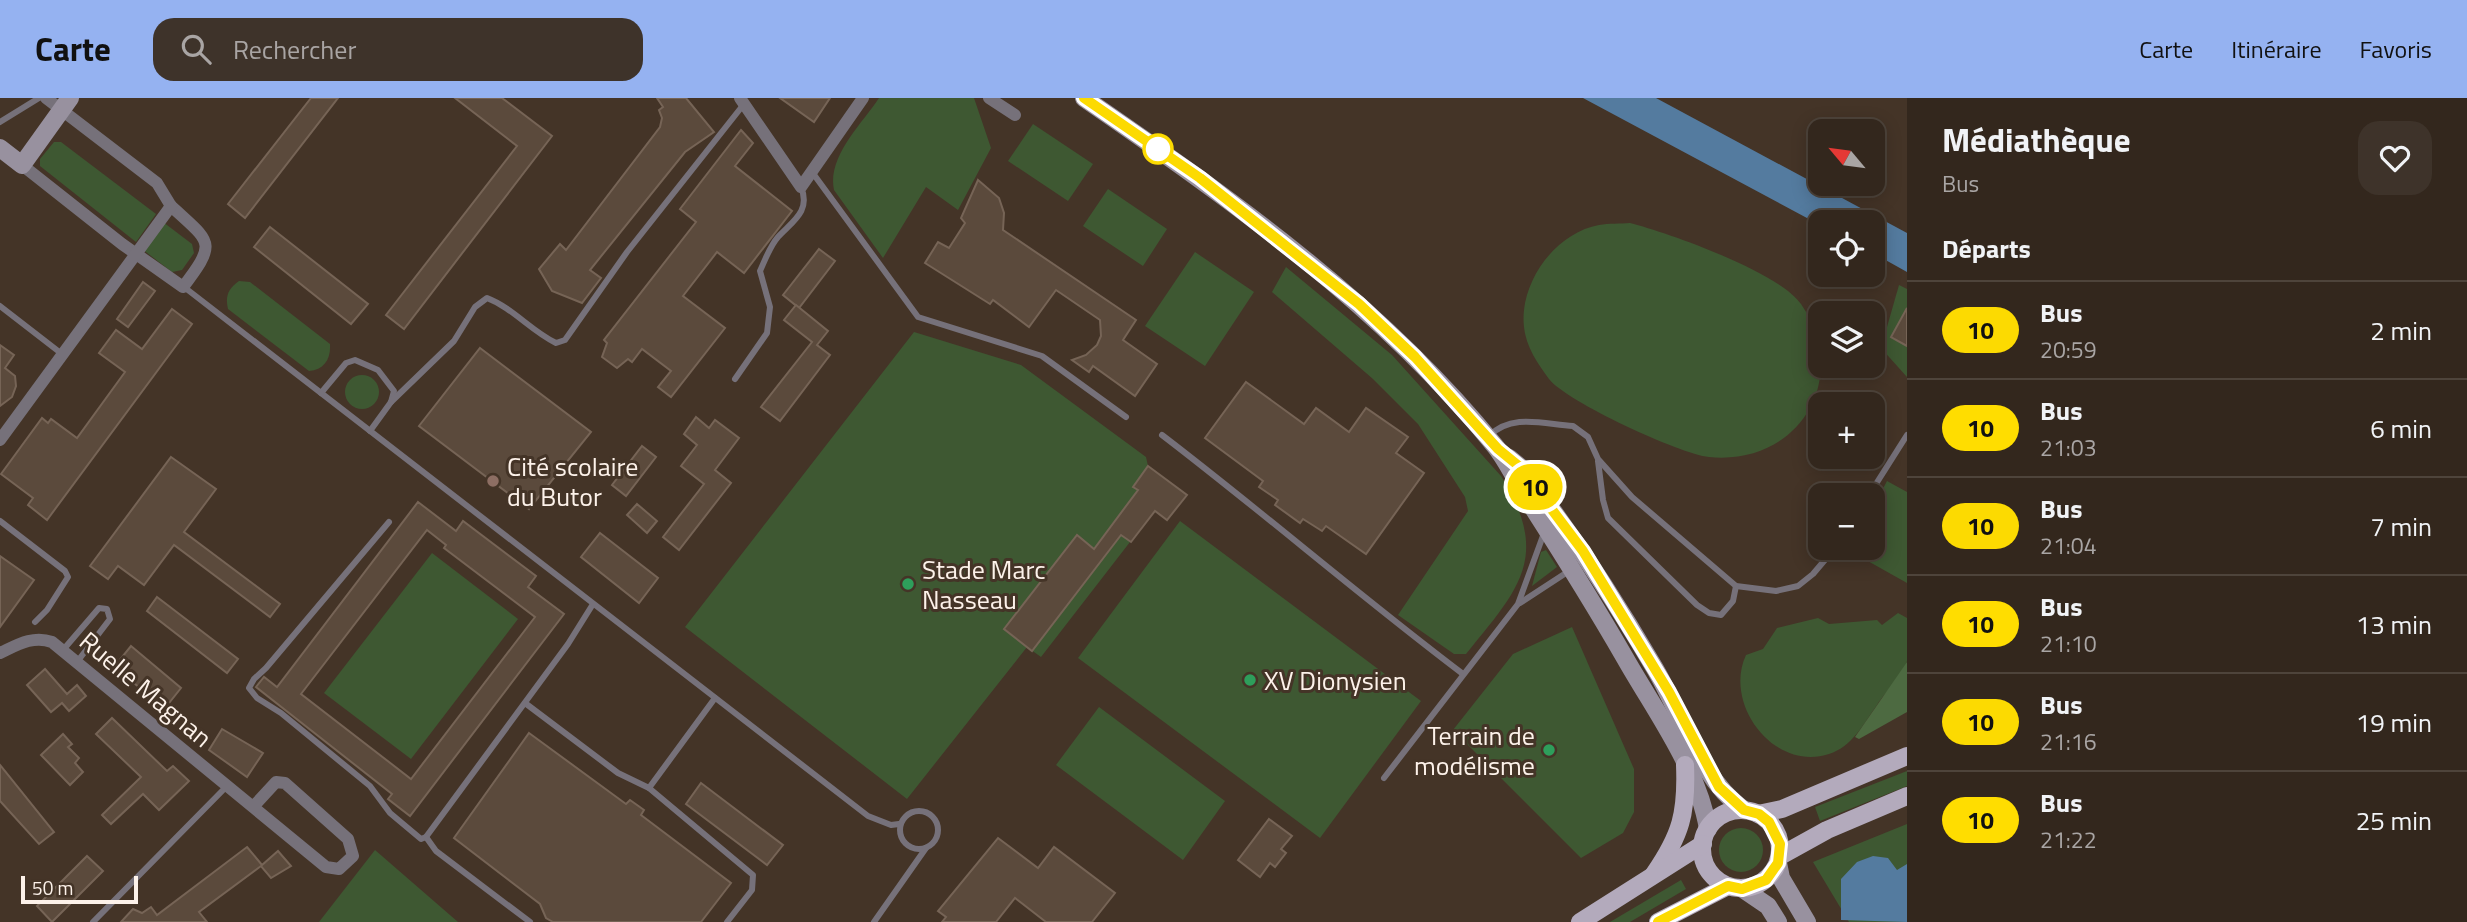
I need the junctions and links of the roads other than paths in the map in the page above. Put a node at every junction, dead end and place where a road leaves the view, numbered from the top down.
1 (39, 98) edge
2 (46, 98) edge
3 (863, 98) edge
4 (989, 98) edge
5 (1084, 98) edge
6 (742, 101) edge
7 (66, 104) edge
8 (1015, 115) dead end
9 (0, 121) edge
10 (0, 148) edge
11 (22, 166) junction
12 (812, 172) junction
13 (801, 187) junction
14 (171, 205) junction
15 (134, 253) junction
16 (183, 287) junction
17 (0, 306) edge
18 (62, 354) junction
19 (735, 379) dead end
20 (321, 393) junction
21 (391, 402) junction
22 (1126, 417) dead end
23 (370, 431) junction
24 (1162, 435) dead end
25 (1907, 435) edge
26 (0, 440) edge
27 (1493, 443) junction
28 (1598, 459) junction
29 (1877, 483) edge
30 (0, 521) edge
31 (389, 522) dead end
32 (1565, 526) junction
33 (1547, 530) junction
34 (1583, 551) junction
35 (1825, 560) edge
36 (1573, 568) junction
37 (1736, 586) junction
38 (593, 604) junction
39 (1518, 604) junction
40 (35, 622) dead end
41 (63, 650) junction
42 (0, 653) edge
43 (77, 662) junction
44 (1463, 674) junction
45 (715, 698) junction
46 (525, 703) junction
47 (1907, 756) edge
48 (1685, 765) junction
49 (1384, 778) dead end
50 (227, 786) junction
51 (649, 788) junction
52 (1907, 796) edge
53 (253, 807) junction
54 (1751, 812) junction
55 (899, 824) junction
56 (426, 837) junction
57 (1705, 837) junction
58 (926, 848) junction
59 (1779, 860) junction
60 (1650, 880) junction
61 (1735, 888) junction
62 (93, 922) edge
63 (530, 922) edge
64 (727, 922) edge
65 (874, 922) edge
66 (1580, 922) edge
67 (1658, 922) edge
68 (1779, 922) edge
69 (1807, 922) edge

1 - 9 lane
2 - 7 street
3 - 12 street
4 - 8 street
5 - 27 main road
6 - 13 street
6 - 21 lane
7 - 11 main road
7 - 14 street
10 - 11 main road
11 - 15 street
12 - 13 street
12 - 22 lane
13 - 19 lane
14 - 15 street
14 - 16 street
15 - 16 street
15 - 18 street
16 - 20 lane
17 - 18 lane
18 - 26 street
20 - 21 lane
20 - 23 lane
21 - 23 lane
23 - 38 lane
24 - 44 lane
25 - 29 lane
27 - 28 lane
27 - 32 main road
27 - 33 main road
28 - 37 lane
28 - 37 lane
30 - 40 lane
31 - 56 lane
32 - 33 lane
32 - 34 main road
33 - 36 main road
33 - 39 lane
34 - 36 lane
34 - 54 main road
35 - 37 lane
36 - 39 lane
36 - 48 main road
38 - 45 lane
38 - 46 lane
39 - 44 lane
41 - 42 street, Ruelle Magnan
41 - 43 street, Ruelle Magnan
41 - 43 lane
43 - 50 street, Ruelle Magnan
44 - 49 lane
45 - 51 lane
45 - 55 lane
46 - 51 lane
46 - 56 lane
47 - 54 main road
48 - 57 main road
48 - 60 main road
50 - 53 street, Ruelle Magnan
50 - 62 lane
51 - 64 lane
52 - 59 main road
53 - 53 street, Ruelle Magnan
54 - 57 main road
54 - 59 main road
55 - 58 lane
55 - 58 lane
56 - 63 lane
57 - 60 main road
57 - 61 main road
58 - 65 lane
59 - 61 main road
59 - 69 main road
60 - 66 main road
61 - 67 main road
61 - 68 main road

